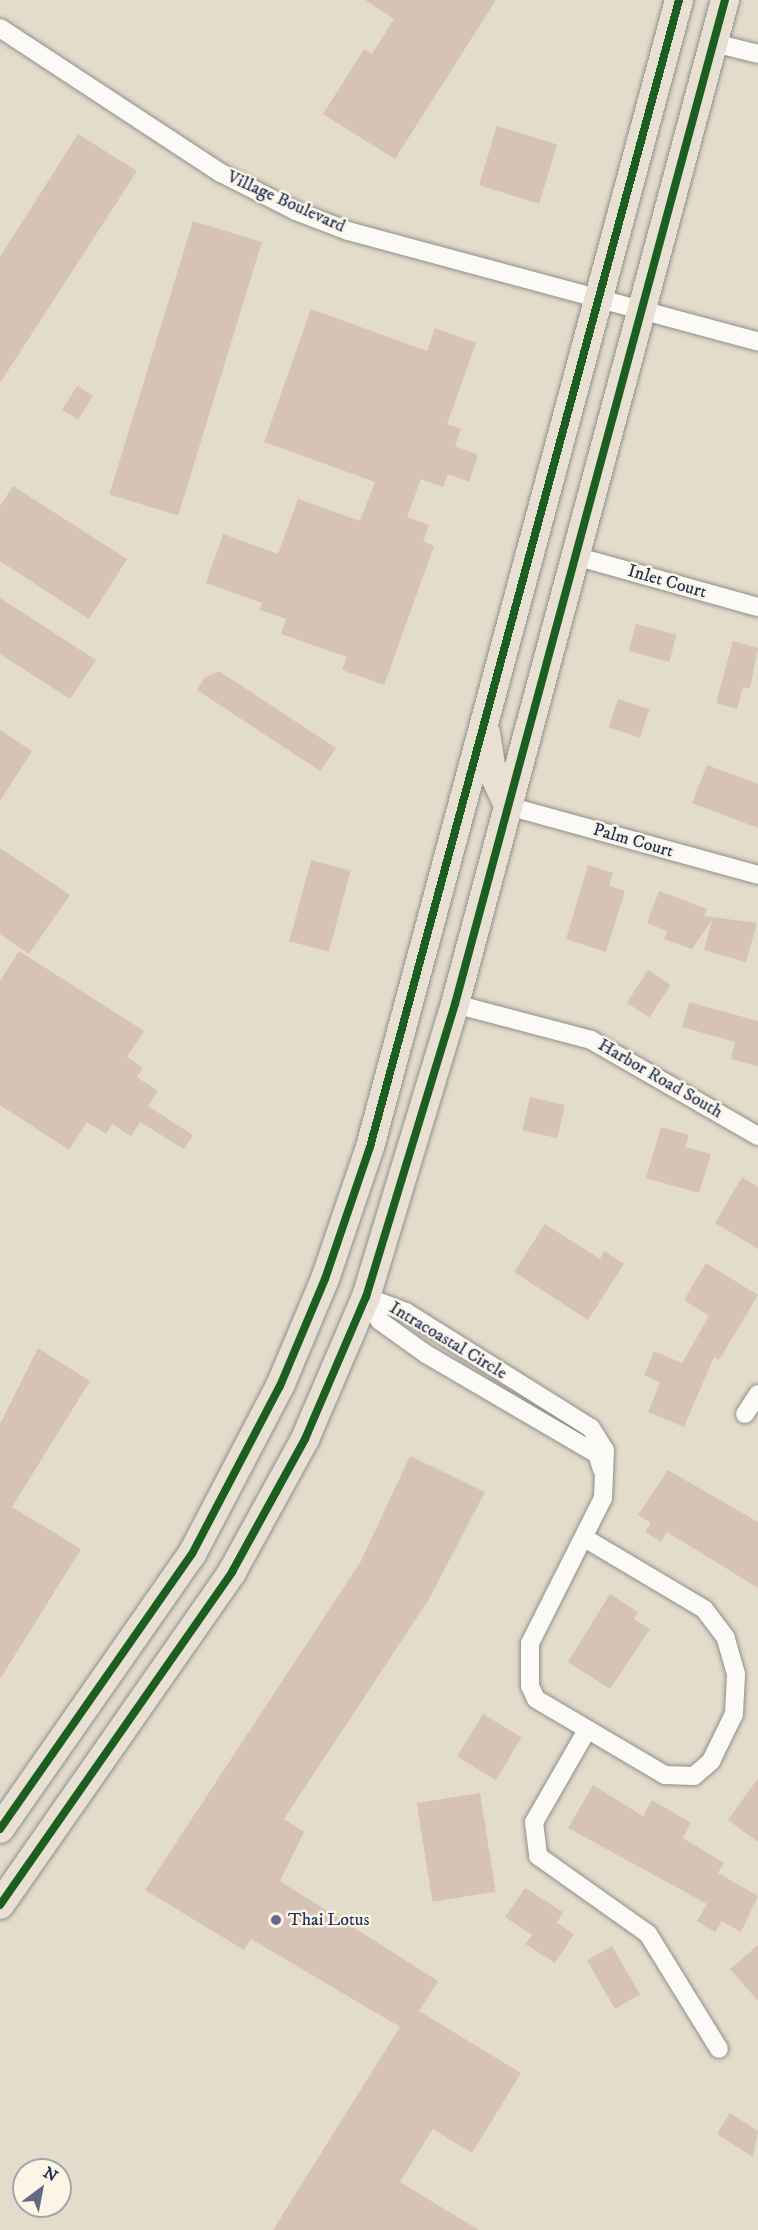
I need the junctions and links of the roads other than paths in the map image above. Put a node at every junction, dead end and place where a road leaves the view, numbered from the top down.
1 (679, 0) edge
2 (725, 0) edge
3 (0, 28) edge
4 (714, 43) junction
5 (758, 54) edge
6 (598, 298) junction
7 (641, 310) junction
8 (758, 342) edge
9 (575, 556) junction
10 (758, 607) edge
11 (485, 722) junction
12 (465, 798) junction
13 (508, 806) junction
14 (490, 874) junction
15 (758, 875) edge
16 (455, 1004) junction
17 (758, 1136) edge
18 (344, 1228) junction
19 (366, 1297) junction
20 (307, 1323) junction
21 (329, 1385) junction
22 (758, 1394) edge
23 (745, 1414) dead end
24 (602, 1469) junction
25 (586, 1539) junction
26 (166, 1597) junction
27 (161, 1679) junction
28 (587, 1730) junction
29 (0, 1829) edge
30 (0, 1905) edge
31 (719, 2049) dead end

1 - 6 main road
2 - 4 main road
3 - 6 street, Village Boulevard
4 - 5 street
4 - 7 main road
6 - 7 street, Village Boulevard
6 - 11 main road
7 - 8 street, Village Boulevard
7 - 9 main road
9 - 10 street, Inlet Court
9 - 13 main road
11 - 12 main road
11 - 13 main road
12 - 14 main road
12 - 18 main road
13 - 14 main road
13 - 15 street, Palm Court
14 - 16 main road
16 - 17 street, Harbor Road South
16 - 19 main road
18 - 19 main road
18 - 20 main road
19 - 21 main road
19 - 24 street, Intracoastal Circle
19 - 24 street, Intracoastal Circle
20 - 21 main road
20 - 26 main road
21 - 27 main road
22 - 23 street
24 - 25 street, Intracoastal Circle
25 - 28 street, Intracoastal Circle
25 - 28 street, Intracoastal Circle
26 - 27 main road
26 - 29 main road
27 - 30 main road
28 - 31 street

